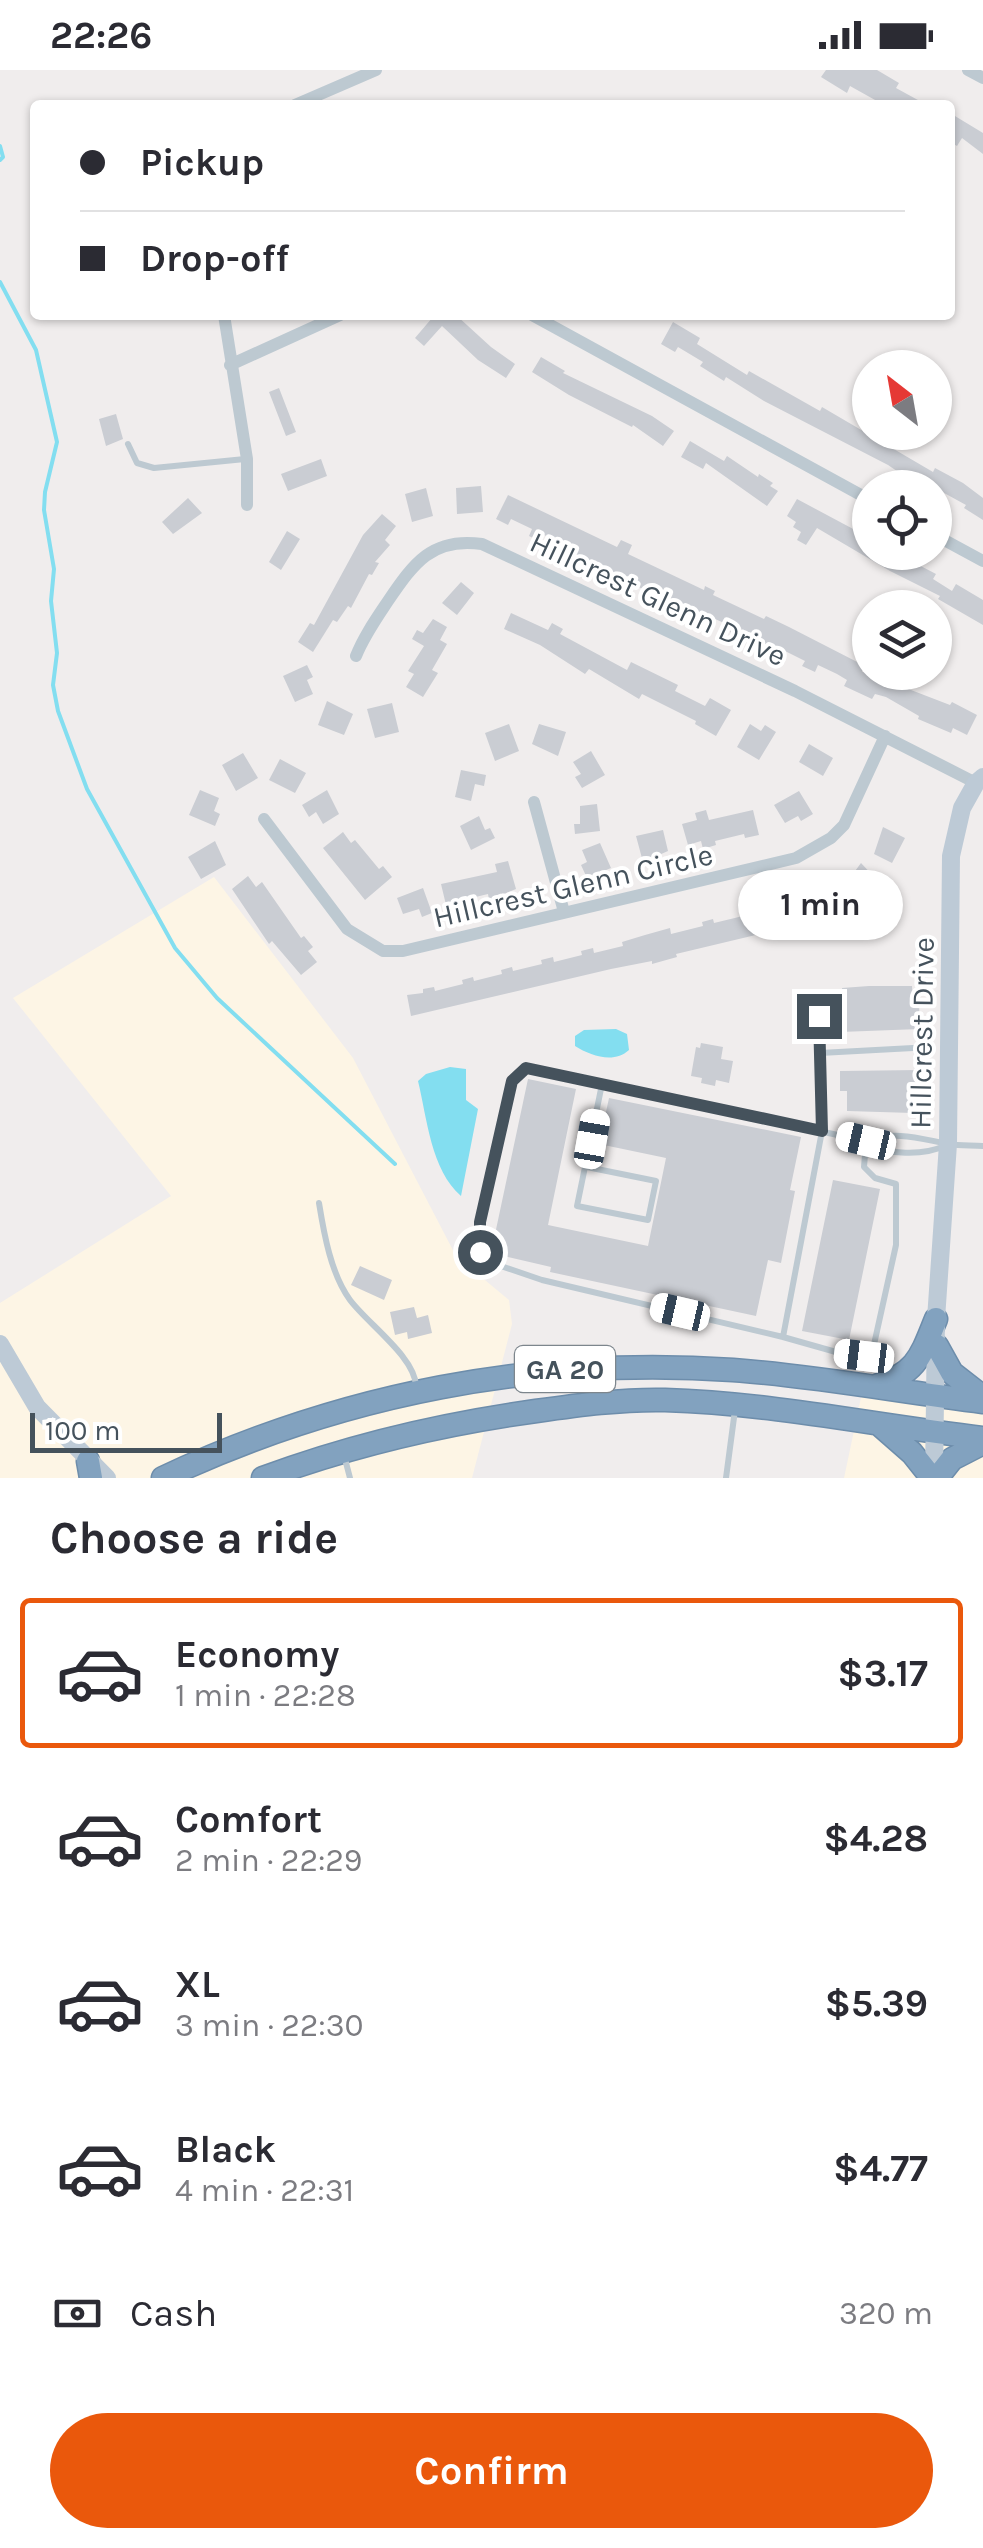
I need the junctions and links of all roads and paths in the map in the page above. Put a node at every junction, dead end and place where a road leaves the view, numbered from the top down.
1 (376, 70) edge
2 (968, 70) edge
3 (983, 78) edge
4 (307, 100) edge
5 (225, 320) edge
6 (329, 320) edge
7 (541, 320) edge
8 (230, 364) junction
9 (128, 444) dead end
10 (247, 459) junction
11 (852, 490) edge
12 (247, 505) dead end
13 (952, 544) edge
14 (983, 561) edge
15 (356, 656) dead end
16 (885, 736) junction
17 (979, 780) edge
18 (534, 802) dead end
19 (264, 819) dead end
20 (564, 912) junction
21 (819, 1016) dead end
22 (913, 1048) dead end
23 (820, 1053) junction
24 (602, 1084) junction
25 (822, 1131) junction
26 (866, 1141) junction
27 (948, 1144) junction
28 (983, 1146) edge
29 (586, 1167) junction
30 (319, 1203) dead end
31 (936, 1319) junction
32 (784, 1337) junction
33 (0, 1344) edge
34 (936, 1346) junction
35 (874, 1387) junction
36 (416, 1392) junction
37 (936, 1396) junction
38 (983, 1399) edge
39 (735, 1405) junction
40 (880, 1425) junction
41 (933, 1432) junction
42 (983, 1441) edge
43 (342, 1452) junction
44 (89, 1470) edge
45 (106, 1478) edge
46 (163, 1478) edge
47 (263, 1478) edge
48 (350, 1478) edge
49 (726, 1478) edge
50 (934, 1478) edge

1 - 4 street
2 - 3 street
5 - 8 street
6 - 8 street
7 - 11 street
8 - 10 street
9 - 10 lane
10 - 12 street
13 - 14 street
15 - 16 street, Hillcrest Glenn Drive
16 - 17 street, Hillcrest Glenn Drive
16 - 20 street, Hillcrest Glenn Circle
17 - 27 street, Hillcrest Drive
18 - 20 street
19 - 20 street, Hillcrest Glenn Circle
21 - 23 lane
22 - 23 lane
23 - 25 lane
24 - 25 lane
24 - 29 lane
24 - 32 lane
25 - 26 lane
25 - 32 lane
26 - 27 lane
26 - 27 lane
26 - 32 lane
27 - 28 lane
27 - 31 street, Hillcrest Drive
29 - 29 lane
30 - 36 lane
31 - 34 street, Hillcrest Drive
31 - 35 highway
33 - 44 street
34 - 37 street, Hillcrest Drive
34 - 38 highway
35 - 36 highway, GA 20
35 - 37 highway, GA 20
36 - 46 highway, GA 20
37 - 38 highway, GA 20
37 - 41 street, Hillcrest Drive
39 - 40 highway, GA 20
39 - 43 highway, GA 20
39 - 49 lane
40 - 41 highway, GA 20
40 - 50 highway
41 - 42 highway, GA 20
41 - 50 street, Hillcrest Drive
42 - 50 highway
43 - 47 highway, GA 20
43 - 48 lane
44 - 45 street

